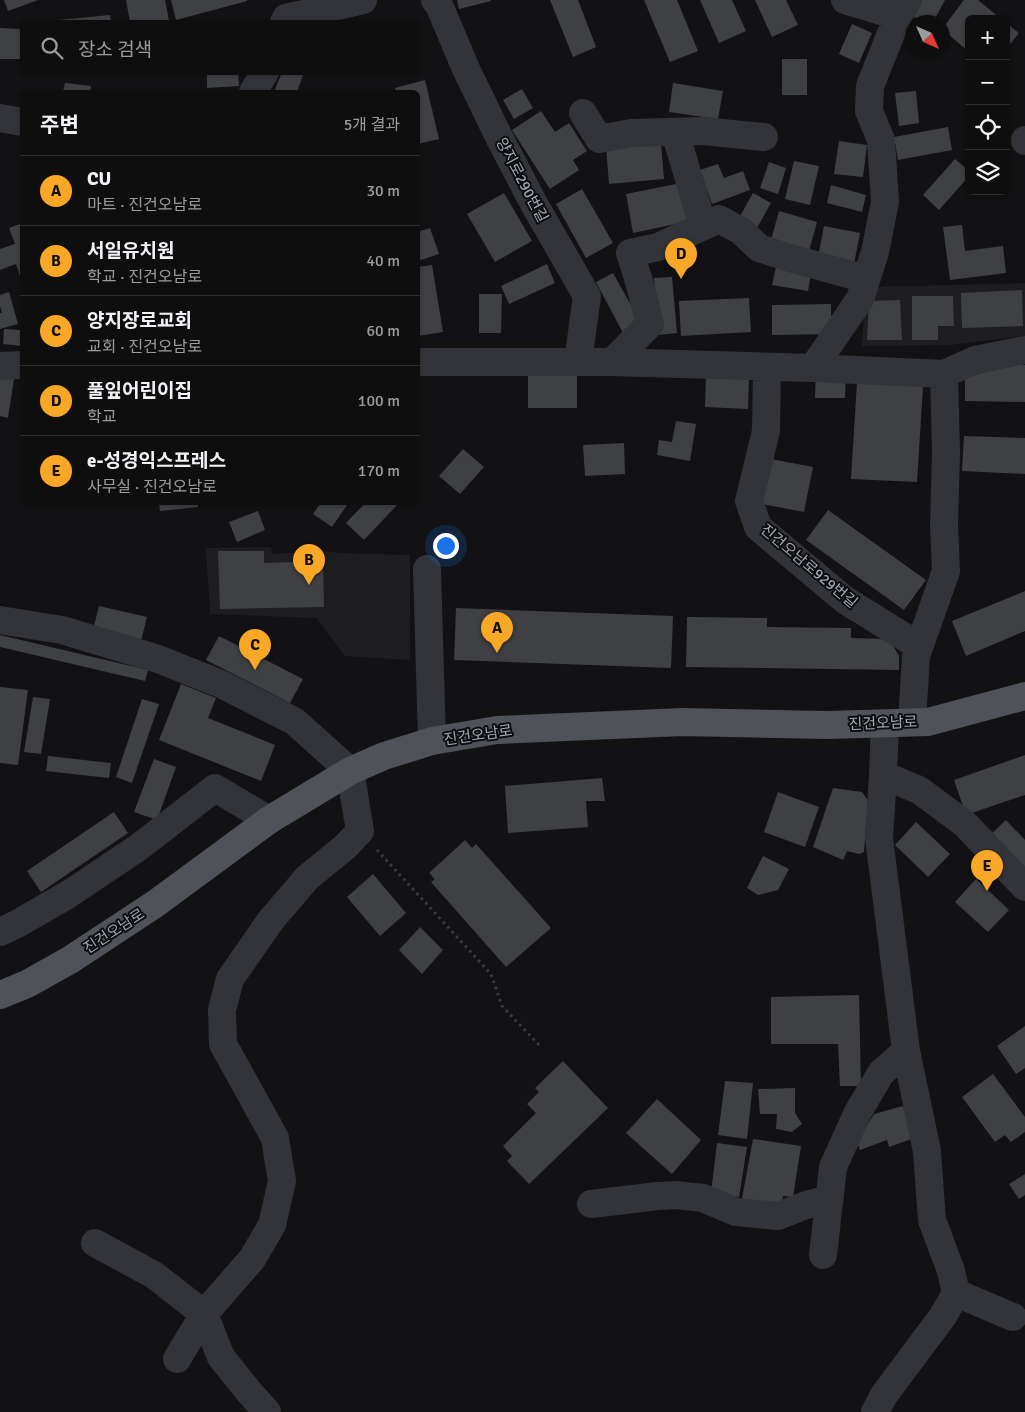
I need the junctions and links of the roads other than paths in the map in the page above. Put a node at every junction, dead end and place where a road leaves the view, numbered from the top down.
1 (363, 0) edge
2 (435, 0) edge
3 (845, 0) edge
4 (903, 8) edge
5 (285, 20) edge
6 (263, 75) edge
7 (254, 90) edge
8 (583, 113) dead end
9 (0, 118) edge
10 (20, 122) edge
11 (675, 132) junction
12 (764, 137) dead end
13 (703, 226) junction
14 (866, 280) junction
15 (1025, 350) edge
16 (420, 362) edge
17 (578, 362) junction
18 (612, 362) junction
19 (0, 366) edge
20 (20, 366) edge
21 (767, 367) junction
22 (813, 368) junction
23 (944, 374) junction
24 (427, 569) dead end
25 (0, 620) edge
26 (919, 646) junction
27 (1025, 696) edge
28 (912, 722) junction
29 (885, 724) junction
30 (432, 741) junction
31 (350, 771) junction
32 (883, 775) junction
33 (269, 820) junction
34 (1025, 886) edge
35 (0, 932) edge
36 (0, 995) edge
37 (906, 1051) junction
38 (829, 1199) junction
39 (591, 1204) dead end
40 (94, 1243) dead end
41 (822, 1255) dead end
42 (956, 1293) junction
43 (204, 1314) junction
44 (1013, 1317) dead end
45 (177, 1359) dead end
46 (268, 1412) edge
47 (875, 1412) edge

1 - 5 lane
2 - 17 lane, 양지로290번길
3 - 4 lane
4 - 14 lane
6 - 7 lane
8 - 11 lane
9 - 10 lane
11 - 12 lane
11 - 13 lane
13 - 14 lane
13 - 18 lane
14 - 22 lane
15 - 23 lane
16 - 17 lane
17 - 18 lane
18 - 21 lane
19 - 20 lane
21 - 22 lane
21 - 26 lane, 진건오남로929번길
22 - 23 lane
23 - 26 lane
24 - 30 lane
25 - 31 lane
26 - 28 lane
27 - 28 main road, 진건오남로
28 - 29 main road, 진건오남로
29 - 30 main road, 진건오남로
29 - 32 lane
30 - 31 main road, 진건오남로
31 - 33 main road, 진건오남로
31 - 43 lane
32 - 34 lane
32 - 37 lane
33 - 35 lane
33 - 36 main road, 진건오남로
37 - 38 lane
37 - 42 lane
38 - 39 lane
38 - 41 lane
40 - 43 lane
42 - 44 lane
42 - 47 lane
43 - 45 lane
43 - 46 lane

